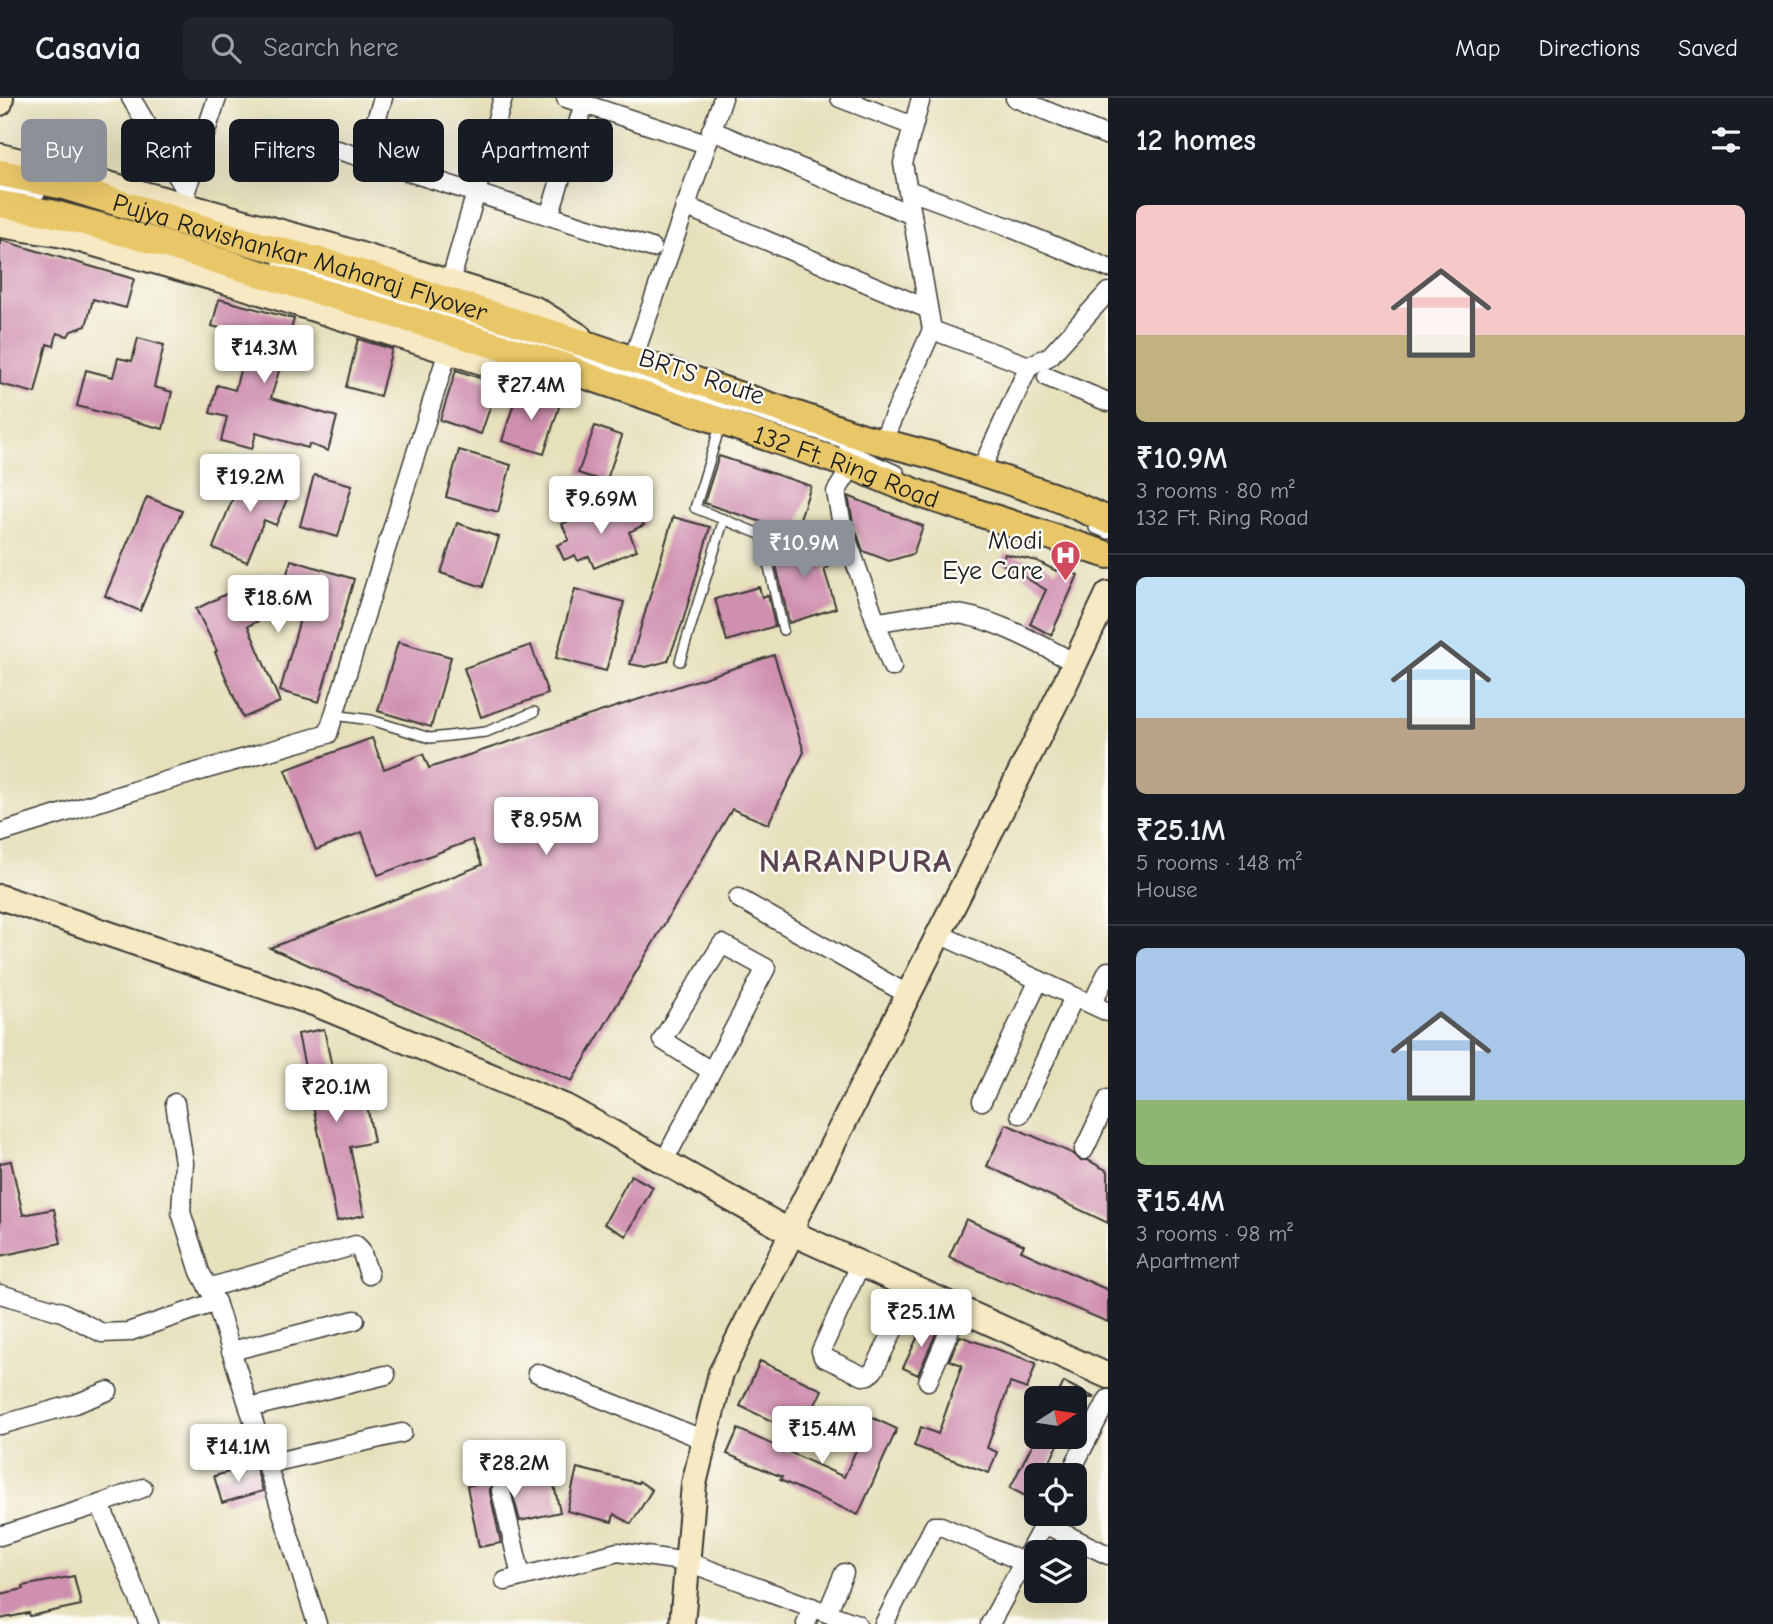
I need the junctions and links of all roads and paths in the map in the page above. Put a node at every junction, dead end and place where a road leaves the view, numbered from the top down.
1 (2, 98) edge
2 (131, 98) edge
3 (217, 98) edge
4 (383, 98) edge
5 (503, 98) edge
6 (566, 98) edge
7 (723, 98) edge
8 (840, 98) edge
9 (921, 98) edge
10 (1015, 98) edge
11 (0, 103) edge
12 (584, 104) junction
13 (376, 119) edge
14 (913, 126) junction
15 (1108, 136) edge
16 (709, 137) junction
17 (0, 156) edge
18 (0, 173) edge
19 (443, 182) edge
20 (0, 188) edge
21 (908, 190) junction
22 (476, 192) junction
23 (50, 195) dead end
24 (187, 199) junction
25 (0, 204) edge
26 (685, 206) junction
27 (912, 215) junction
28 (549, 216) junction
29 (0, 225) edge
30 (652, 248) dead end
31 (265, 259) dead end
32 (1108, 268) edge
33 (450, 283) junction
34 (1108, 292) edge
35 (928, 309) junction
36 (932, 330) junction
37 (587, 345) junction
38 (448, 351) junction
39 (633, 359) junction
40 (1029, 366) junction
41 (576, 371) junction
42 (1047, 377) dead end
43 (1108, 402) edge
44 (722, 422) junction
45 (827, 440) junction
46 (891, 451) junction
47 (852, 466) junction
48 (980, 472) junction
49 (907, 475) dead end
50 (981, 503) dead end
51 (724, 519) junction
52 (1097, 522) edge
53 (1108, 534) edge
54 (1108, 543) edge
55 (1108, 555) edge
56 (1108, 594) edge
57 (878, 622) junction
58 (783, 630) dead end
59 (680, 660) dead end
60 (1075, 663) junction
61 (892, 667) dead end
62 (534, 712) dead end
63 (334, 715) junction
64 (0, 833) edge
65 (0, 882) edge
66 (0, 897) edge
67 (738, 898) dead end
68 (939, 934) junction
69 (1108, 971) edge
70 (1039, 980) junction
71 (907, 995) junction
72 (1074, 997) junction
73 (1100, 1008) edge
74 (711, 1071) junction
75 (1108, 1099) edge
76 (982, 1101) dead end
77 (175, 1103) dead end
78 (1020, 1114) dead end
79 (670, 1148) junction
80 (1084, 1150) dead end
81 (794, 1225) junction
82 (860, 1264) junction
83 (369, 1275) dead end
84 (914, 1288) junction
85 (0, 1294) edge
86 (212, 1295) junction
87 (959, 1308) junction
88 (355, 1320) dead end
89 (231, 1351) junction
90 (1108, 1358) edge
91 (537, 1373) dead end
92 (386, 1375) dead end
93 (1108, 1376) edge
94 (928, 1381) dead end
95 (107, 1391) dead end
96 (1108, 1399) edge
97 (249, 1408) junction
98 (0, 1425) edge
99 (402, 1433) dead end
100 (705, 1440) junction
101 (1075, 1463) edge
102 (267, 1464) junction
103 (143, 1488) dead end
104 (501, 1491) dead end
105 (100, 1504) junction
106 (1042, 1526) edge
107 (1058, 1526) edge
108 (0, 1536) edge
109 (1108, 1555) edge
110 (688, 1562) junction
111 (1023, 1562) junction
112 (844, 1573) dead end
113 (815, 1615) edge
114 (149, 1624) edge
115 (317, 1624) edge
116 (682, 1624) edge
117 (857, 1624) edge
118 (884, 1624) edge
119 (990, 1624) edge

1 - 11 street
2 - 24 street
3 - 24 street
4 - 13 street
5 - 22 street
6 - 12 street
7 - 16 street
8 - 14 street
9 - 14 street
10 - 15 street
12 - 16 street
12 - 28 street
14 - 21 street
16 - 26 street
16 - 27 street
17 - 24 street
18 - 37 main road, Pujya Ravishankar Maharaj Flyover
19 - 22 street
20 - 23 lane
21 - 27 street
21 - 32 street
22 - 28 street
22 - 33 street
24 - 33 street
25 - 41 main road, Pujya Ravishankar Maharaj Flyover
26 - 35 street
26 - 39 street
27 - 35 street
28 - 30 street
29 - 38 street
31 - 45 lane, BRTS Route
33 - 37 street
34 - 40 street
35 - 36 street
36 - 40 street
36 - 46 street
37 - 39 main road, 132 Ft. Ring Road
38 - 41 street
38 - 63 street
39 - 46 main road, 132 Ft. Ring Road
40 - 48 street
41 - 44 main road, 132 Ft. Ring Road
42 - 43 street
44 - 47 main road, 132 Ft. Ring Road
44 - 51 lane
45 - 46 lane, BRTS Route
45 - 49 lane, BRTS Route
46 - 48 main road, 132 Ft. Ring Road
47 - 55 main road, 132 Ft. Ring Road
47 - 57 street
48 - 52 main road, 132 Ft. Ring Road
50 - 54 lane
51 - 58 lane
51 - 59 lane
52 - 53 lane
56 - 60 street
57 - 60 street
57 - 61 street
60 - 68 street
62 - 63 lane
63 - 64 street
65 - 79 street
66 - 81 street
67 - 71 street
68 - 70 street
68 - 71 street
69 - 73 street
70 - 72 street
70 - 76 street
71 - 81 street
72 - 73 street
72 - 78 street
74 - 74 street
74 - 79 street
75 - 80 street
77 - 86 street
79 - 81 street
81 - 82 street
81 - 90 street
81 - 100 street
82 - 84 street
82 - 84 street
83 - 86 street
84 - 87 street
85 - 86 street
86 - 89 street
87 - 93 street
87 - 94 street
88 - 89 street
89 - 97 street
91 - 100 street
92 - 97 street
95 - 98 street
96 - 101 street
97 - 102 street
99 - 102 street
100 - 110 street
102 - 115 street
103 - 105 street
104 - 110 street
105 - 108 street
105 - 114 street
106 - 111 street
107 - 109 street
110 - 113 street
110 - 116 street
111 - 118 street
111 - 119 street
112 - 113 street
113 - 117 street

